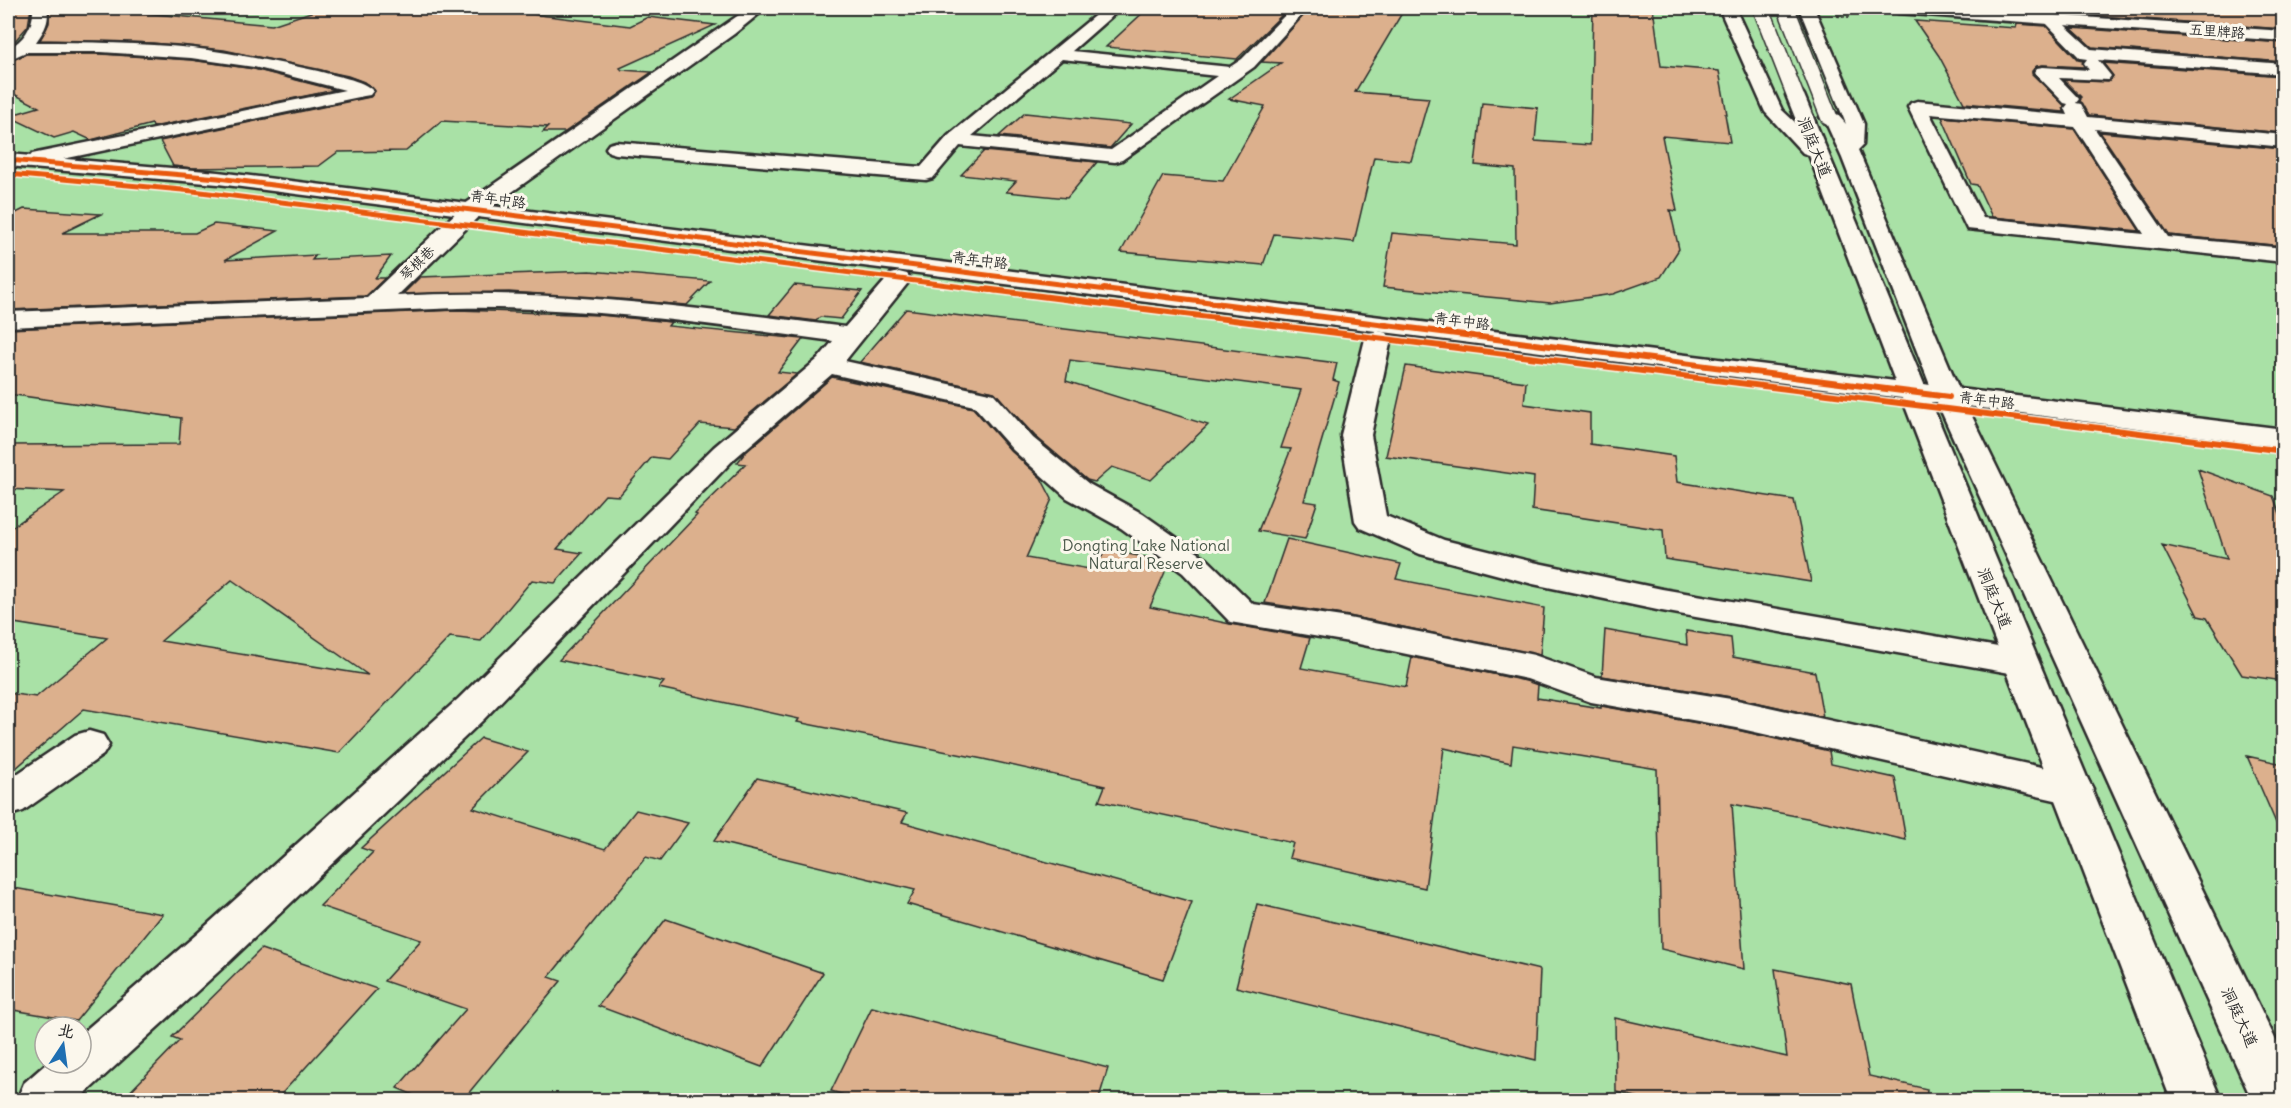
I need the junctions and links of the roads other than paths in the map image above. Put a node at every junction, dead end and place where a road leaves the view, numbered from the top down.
1 (40, 8) edge
2 (758, 8) edge
3 (1113, 8) edge
4 (1300, 8) edge
5 (1727, 8) edge
6 (1761, 8) edge
7 (1786, 8) edge
8 (1806, 8) edge
9 (1898, 8) edge
10 (1949, 8) edge
11 (2051, 14) edge
12 (2283, 34) edge
13 (15, 51) edge
14 (1058, 54) junction
15 (2086, 54) junction
16 (2283, 69) edge
17 (1234, 73) junction
18 (2070, 99) junction
19 (2094, 101) dead end
20 (2080, 121) junction
21 (955, 140) junction
22 (2283, 141) edge
23 (616, 148) dead end
24 (39, 158) dead end
25 (1836, 159) junction
26 (8, 160) edge
27 (8, 174) edge
28 (465, 216) junction
29 (2161, 243) junction
30 (2283, 255) edge
31 (899, 279) junction
32 (374, 305) junction
33 (8, 319) edge
34 (852, 336) junction
35 (1378, 339) junction
36 (827, 365) junction
37 (1933, 401) junction
38 (2283, 438) edge
39 (2283, 451) edge
40 (2021, 663) junction
41 (89, 745) dead end
42 (2073, 789) junction
43 (8, 800) edge
44 (42, 1101) edge
45 (2196, 1101) edge
46 (2278, 1101) edge

1 - 13 street
2 - 28 street, 琴棋巷
3 - 14 street
4 - 17 street
5 - 25 street
6 - 25 street, 洞庭大道, bridge
7 - 25 street, 洞庭大道, bridge
8 - 25 street
9 - 11 street, 五里牌路
10 - 11 street, 五里牌路
11 - 12 street, 五里牌路
11 - 15 street
13 - 24 street
14 - 17 street
14 - 21 street
15 - 16 street
15 - 18 street
17 - 21 street
18 - 19 street
18 - 20 street
20 - 22 street
20 - 29 street
20 - 29 street
21 - 23 street
25 - 37 street, 洞庭大道
26 - 28 street, 青年中路
27 - 28 street, 青年中路
28 - 31 street, 青年中路
28 - 32 street, 琴棋巷
28 - 37 street, 青年中路
29 - 30 street
31 - 34 street
31 - 35 street, 青年中路
32 - 33 street
32 - 34 street
34 - 36 street
35 - 37 street, 青年中路
35 - 40 street
36 - 42 street
36 - 44 street
37 - 38 street
37 - 39 street, 青年中路
37 - 40 street, 洞庭大道
37 - 46 street, 洞庭大道
40 - 42 street, 洞庭大道
41 - 43 street
42 - 45 street, 洞庭大道

